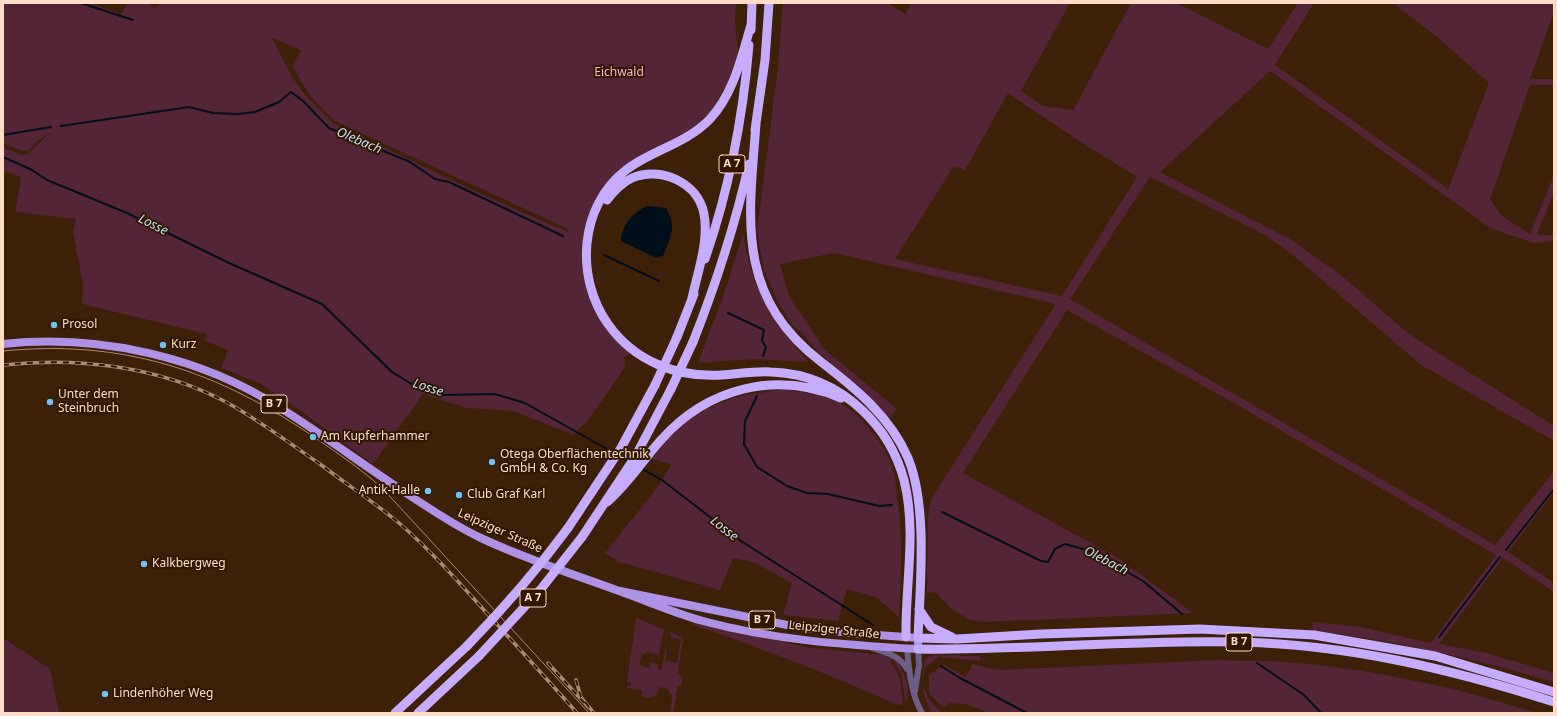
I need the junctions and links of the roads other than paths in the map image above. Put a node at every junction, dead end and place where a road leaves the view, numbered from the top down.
1 (752, 3) edge
2 (769, 3) edge
3 (751, 25) junction
4 (756, 124) junction
5 (692, 298) junction
6 (3, 344) edge
7 (869, 403) junction
8 (863, 411) junction
9 (620, 487) junction
10 (620, 591) junction
11 (919, 609) junction
12 (906, 637) junction
13 (918, 638) junction
14 (957, 639) junction
15 (864, 646) junction
16 (907, 648) junction
17 (918, 649) junction
18 (909, 671) junction
19 (1554, 692) edge
20 (915, 694) junction
21 (1554, 702) edge
22 (394, 713) edge
23 (418, 713) edge
24 (922, 713) edge

1 - 3 highway, A 7
2 - 4 highway, A 7
3 - 5 highway, A 7
3 - 8 highway
4 - 7 highway
4 - 9 highway, A 7, bridge
5 - 7 highway
5 - 22 highway, A 7, bridge
6 - 10 main road, Leipziger Straße / B 7
7 - 11 highway
8 - 9 highway
8 - 12 highway
9 - 23 highway, A 7, bridge
10 - 12 main road, Leipziger Straße / B 7
10 - 15 main road, Leipziger Straße / B 7
11 - 13 highway
11 - 14 highway
12 - 13 main road, B 7
12 - 16 main road
13 - 14 highway, B 7
13 - 17 main road
14 - 19 highway, B 7
15 - 16 main road, Leipziger Straße / B 7
15 - 18 street
16 - 17 main road, Leipziger Straße / B 7
16 - 18 street
17 - 20 street
17 - 21 highway, B 7
18 - 20 street
20 - 24 street

